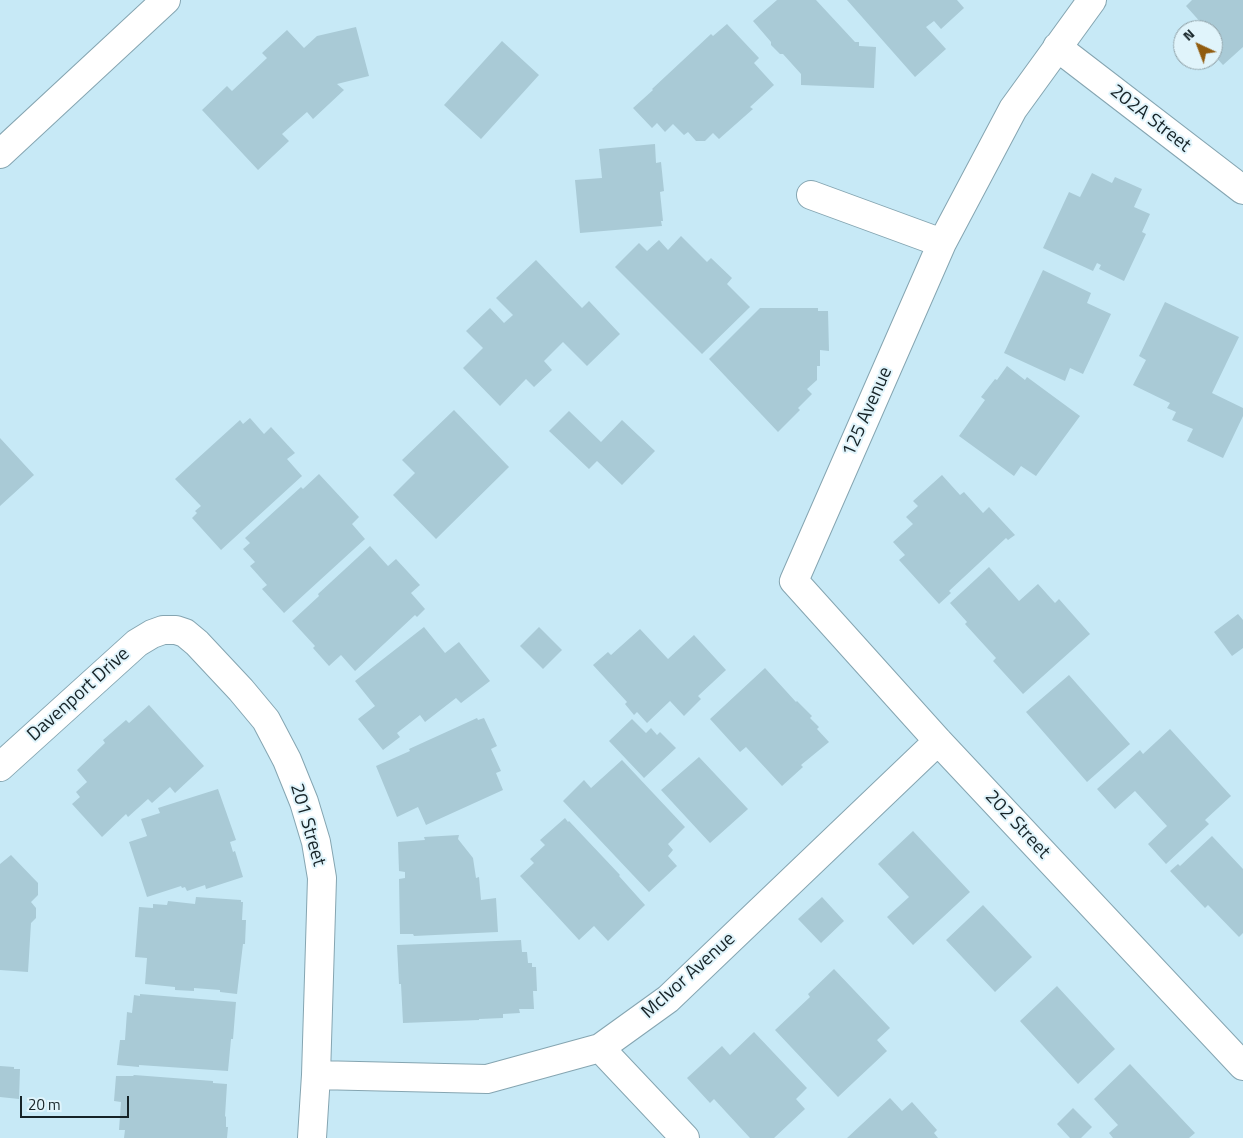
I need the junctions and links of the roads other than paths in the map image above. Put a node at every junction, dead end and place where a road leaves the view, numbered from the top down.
1 (166, 0) edge
2 (1092, 0) edge
3 (1057, 47) junction
4 (0, 154) edge
5 (1243, 190) edge
6 (812, 195) dead end
7 (942, 243) junction
8 (794, 581) joint
9 (163, 630) joint
10 (938, 741) junction
11 (0, 767) edge
12 (600, 1048) junction
13 (1243, 1066) edge
14 (316, 1075) junction
15 (312, 1138) edge
16 (685, 1138) edge

1 - 4 street
2 - 3 street, 125 Avenue
3 - 5 street, 202A Street
3 - 7 street, 125 Avenue
6 - 7 street
7 - 8 street, 125 Avenue
8 - 10 street, 202 Street
9 - 11 street, Davenport Drive
9 - 14 street, 201 Street
10 - 12 street, McIvor Avenue
10 - 13 street, 202 Street
12 - 14 street, McIvor Avenue
12 - 16 street
14 - 15 street, 201 Street

